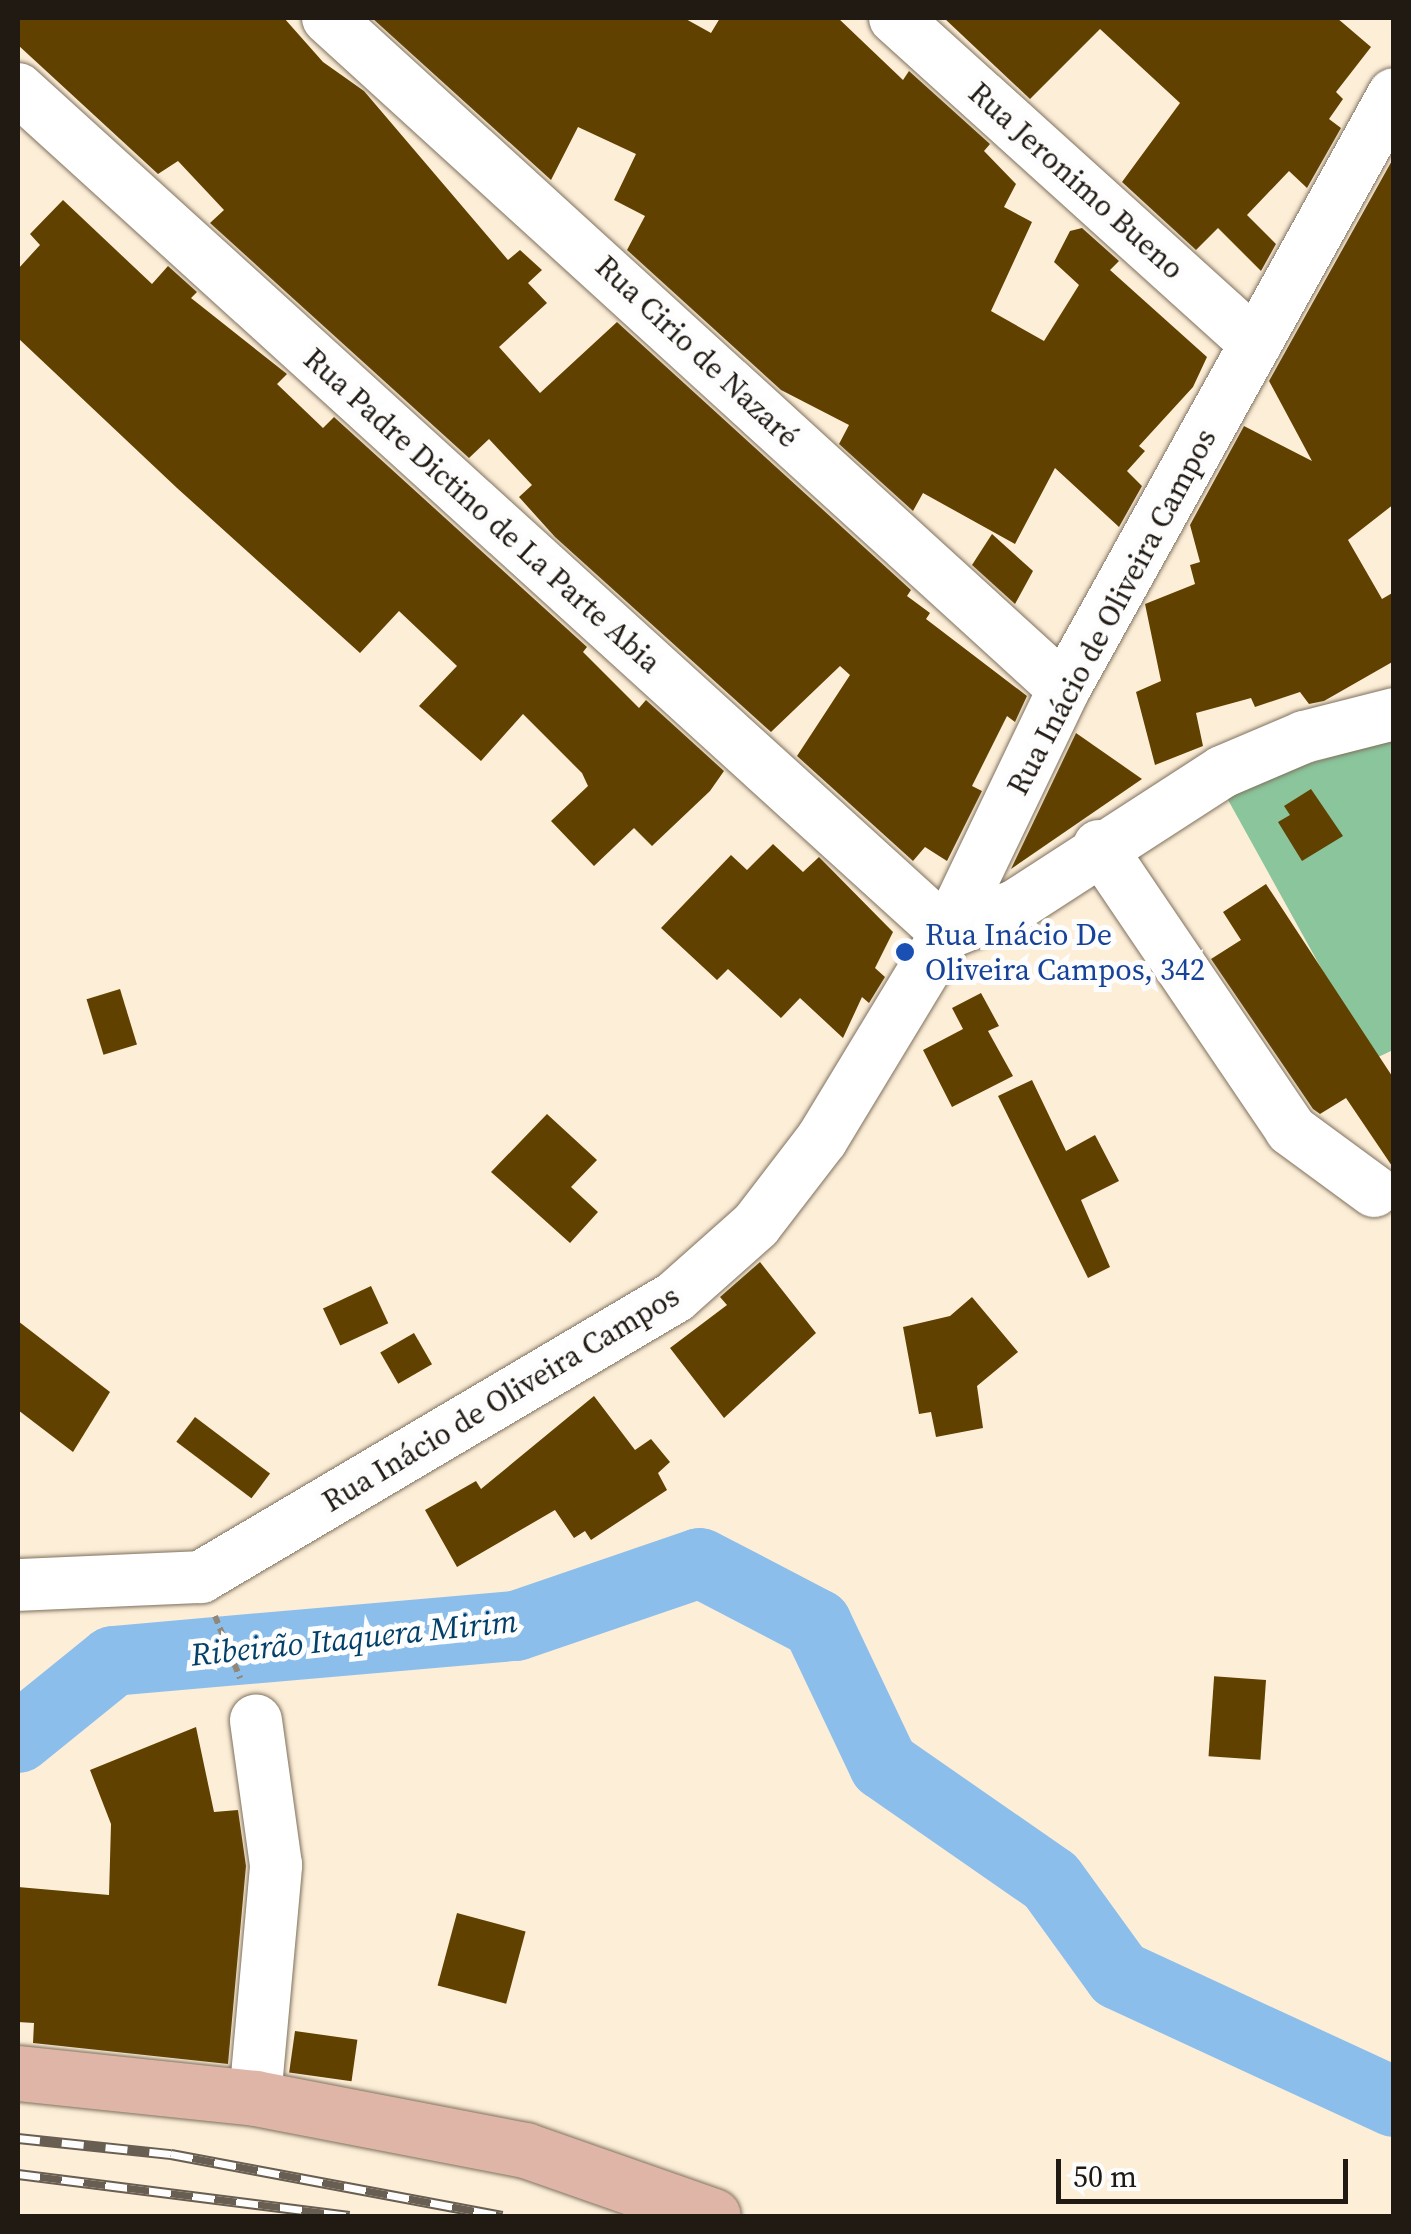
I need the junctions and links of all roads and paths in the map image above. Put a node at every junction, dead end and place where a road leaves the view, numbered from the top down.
1 (328, 18) edge
2 (895, 18) edge
3 (18, 89) edge
4 (1394, 94) edge
5 (1256, 344) junction
6 (1064, 689) junction
7 (1394, 714) edge
8 (1099, 846) junction
9 (946, 933) junction
10 (1374, 1192) dead end
11 (18, 1585) edge
12 (205, 1591) junction
13 (250, 1704) joint
14 (18, 2073) edge
15 (255, 2098) junction
16 (714, 2216) edge

1 - 6 street, Rua Cirio de Nazaré
2 - 5 street, Rua Jeronimo Bueno
3 - 9 street, Rua Padre Dictino de La Parte Abia
4 - 5 street, Rua Inácio de Oliveira Campos
5 - 6 street, Rua Inácio de Oliveira Campos
6 - 9 street, Rua Inácio de Oliveira Campos
7 - 8 street
8 - 9 street
8 - 10 street
9 - 12 street, Rua Inácio de Oliveira Campos
11 - 12 street
12 - 13 path
13 - 15 street
14 - 15 main road
15 - 16 main road

